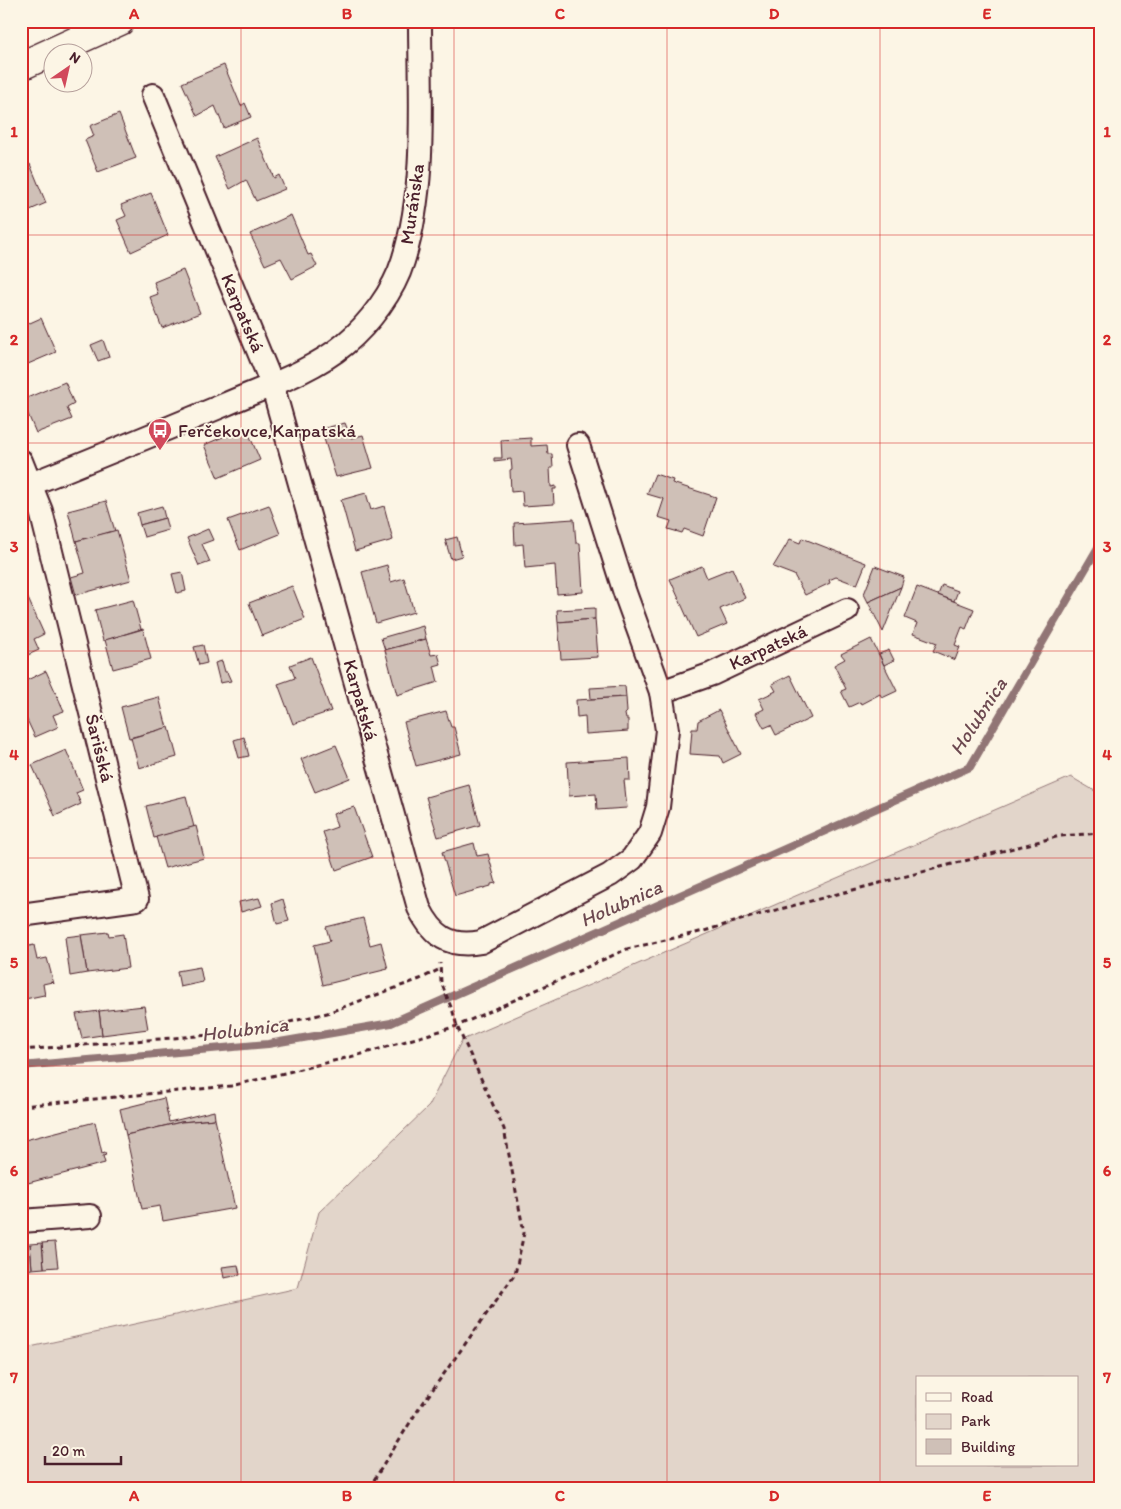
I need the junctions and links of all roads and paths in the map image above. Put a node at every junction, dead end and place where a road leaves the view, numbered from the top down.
1 (120, 21) edge
2 (420, 21) edge
3 (21, 66) edge
4 (153, 95) dead end
5 (272, 384) junction
6 (578, 445) dead end
7 (21, 461) edge
8 (26, 486) edge
9 (847, 610) dead end
10 (661, 692) junction
11 (1100, 832) edge
12 (21, 916) edge
13 (440, 969) dead end
14 (441, 982) dead end
15 (457, 1026) junction
16 (21, 1050) edge
17 (21, 1106) edge
18 (90, 1216) dead end
19 (21, 1221) edge
20 (369, 1488) edge

1 - 3 main road
2 - 5 street, Muráňska
4 - 5 street, Karpatská
5 - 8 street, Muráňska
5 - 10 street, Karpatská
6 - 10 street, Karpatská
7 - 8 street
8 - 12 street, Šarišská
9 - 10 street, Karpatská
11 - 15 path
13 - 16 path
14 - 15 path
15 - 17 path
15 - 20 path
18 - 19 street

